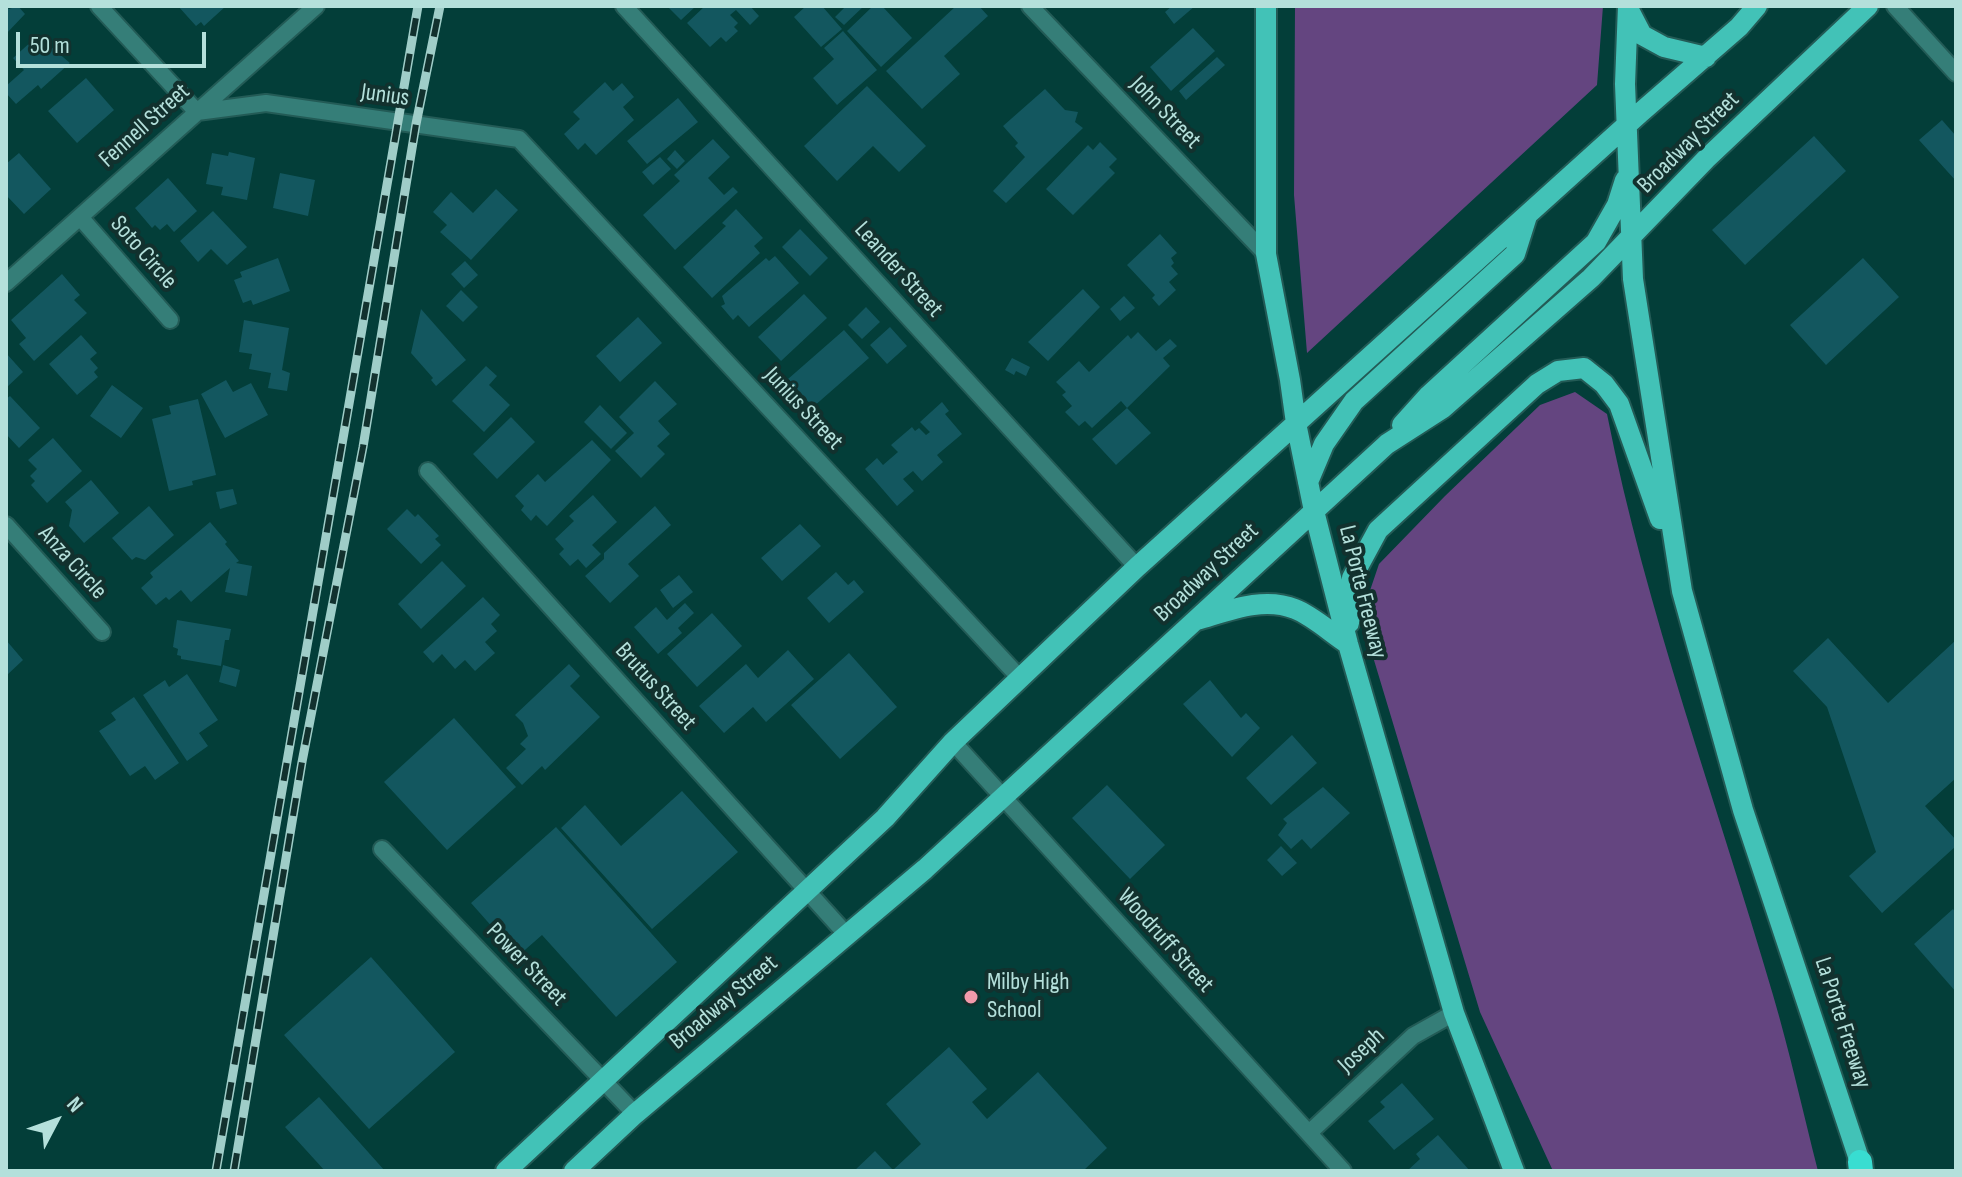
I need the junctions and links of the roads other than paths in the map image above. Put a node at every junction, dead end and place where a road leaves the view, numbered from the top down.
1 (99, 6) edge
2 (316, 6) edge
3 (624, 6) edge
4 (1030, 6) edge
5 (1266, 6) edge
6 (1757, 6) edge
7 (1868, 6) edge
8 (1895, 6) edge
9 (1628, 8) edge
10 (1706, 57) junction
11 (1956, 73) edge
12 (197, 112) junction
13 (1627, 126) junction
14 (1629, 167) junction
15 (552, 174) joint
16 (1527, 216) junction
17 (80, 217) junction
18 (1633, 235) junction
19 (1266, 254) junction
20 (6, 283) edge
21 (170, 320) dead end
22 (1296, 423) junction
23 (1387, 444) junction
24 (428, 471) dead end
25 (1308, 482) junction
26 (1314, 511) junction
27 (6, 525) edge
28 (1137, 567) junction
29 (1682, 591) junction
30 (1192, 621) junction
31 (102, 632) dead end
32 (1348, 644) junction
33 (1019, 677) junction
34 (953, 742) junction
35 (1003, 799) junction
36 (382, 849) dead end
37 (807, 890) junction
38 (846, 934) junction
39 (1454, 1013) junction
40 (603, 1080) junction
41 (635, 1114) junction
42 (1309, 1133) junction
43 (1861, 1167) edge
44 (506, 1171) edge
45 (574, 1171) edge
46 (1343, 1171) edge
47 (1514, 1171) edge

1 - 12 street
2 - 12 street, Fennell Street
3 - 28 street, Leander Street
4 - 19 street, John Street
5 - 19 main road, La Porte Freeway
6 - 10 main road, Broadway Street
7 - 18 main road, Broadway Street
8 - 11 street
9 - 10 main road
9 - 13 main road, La Porte Freeway
10 - 13 main road, Broadway Street
12 - 15 street, Junius
12 - 17 street, Fennell Street
13 - 14 main road, La Porte Freeway
13 - 16 main road, Broadway Street
14 - 18 main road, La Porte Freeway
14 - 23 main road
15 - 33 street, Junius Street
16 - 22 main road, Broadway Street
16 - 25 main road
17 - 20 street, Fennell Street
17 - 21 street, Soto Circle
18 - 23 main road, Broadway Street
18 - 29 main road, La Porte Freeway
19 - 22 main road, La Porte Freeway
22 - 25 main road, La Porte Freeway
22 - 28 main road, Broadway Street
23 - 26 main road, Broadway Street
24 - 37 street, Brutus Street
25 - 26 main road, La Porte Freeway
26 - 30 main road, Broadway Street
26 - 32 main road, La Porte Freeway
27 - 31 street, Anza Circle
28 - 33 main road, Broadway Street
29 - 32 main road
29 - 43 main road, La Porte Freeway
30 - 32 main road
30 - 35 main road, Broadway Street
32 - 39 main road, La Porte Freeway
33 - 34 main road, Broadway Street
34 - 35 street, Woodruff Street
34 - 37 main road, Broadway Street
35 - 38 main road, Broadway Street
35 - 42 street, Woodruff Street
36 - 40 street, Power Street
37 - 38 street, Brutus Street
37 - 40 main road, Broadway Street
38 - 41 main road, Broadway Street
39 - 42 street, Joseph
39 - 47 main road, La Porte Freeway
40 - 41 street, Power Street
40 - 44 main road, Broadway Street
41 - 45 main road, Broadway Street
42 - 46 street, Woodruff Street

